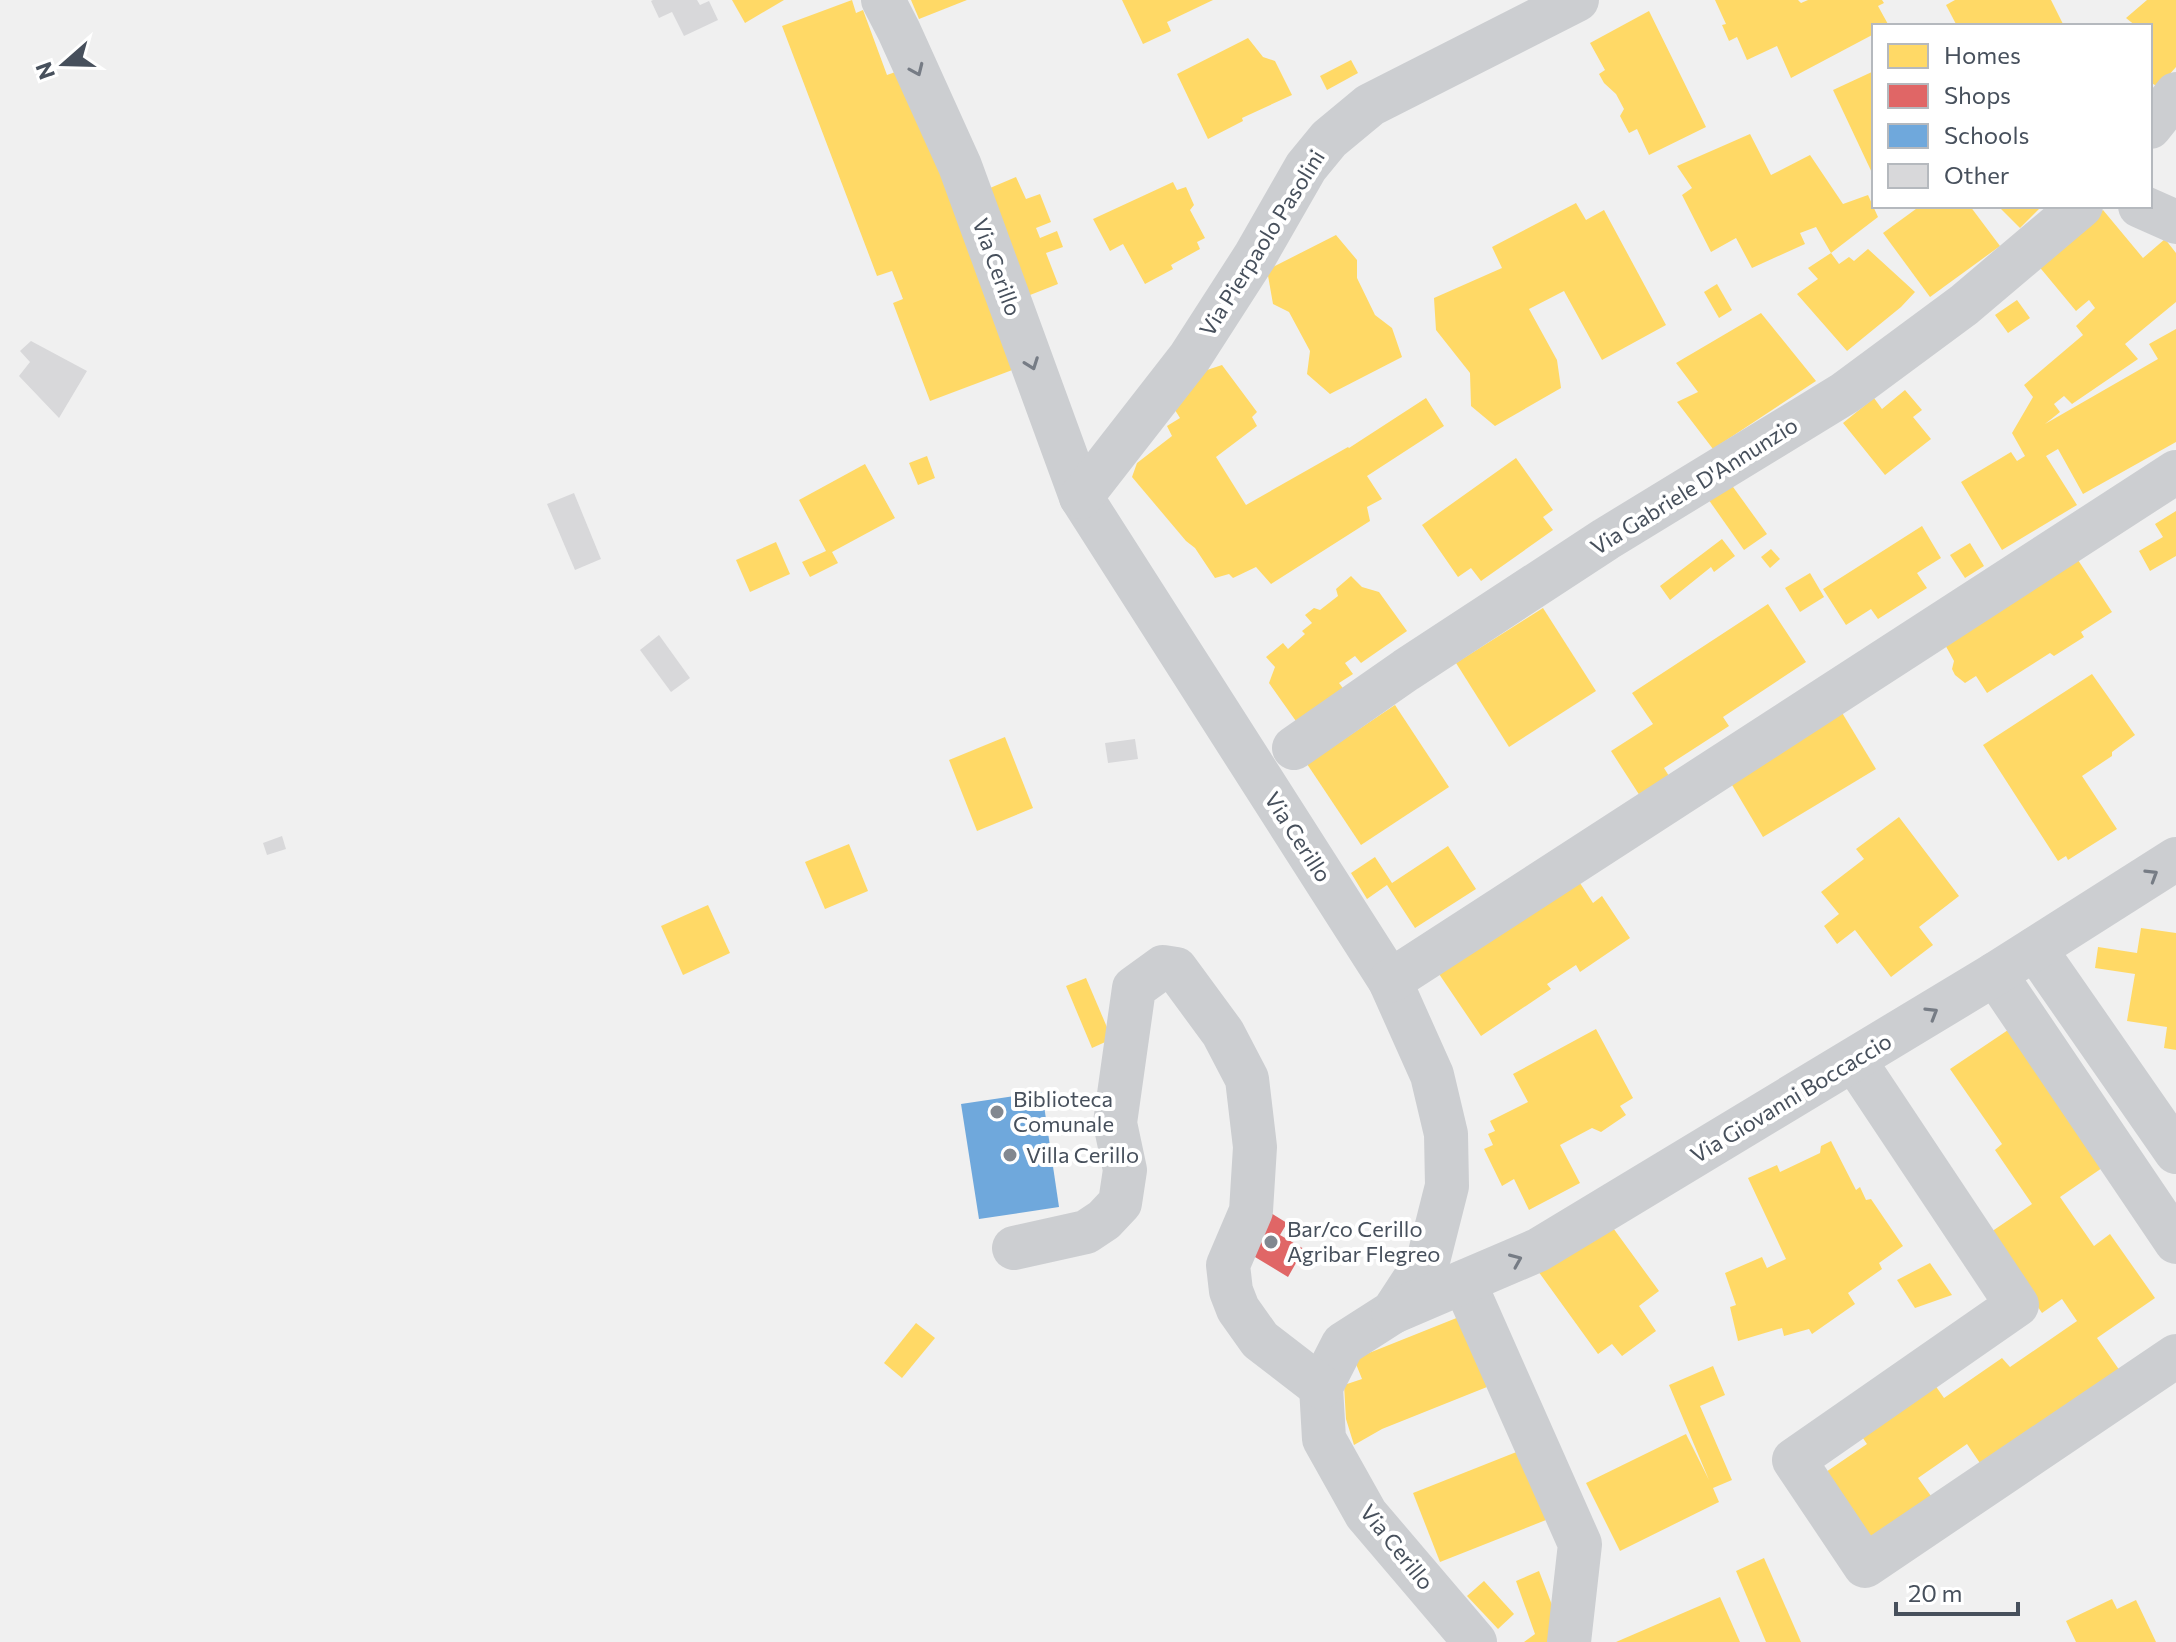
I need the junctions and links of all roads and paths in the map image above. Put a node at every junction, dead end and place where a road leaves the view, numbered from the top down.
1 (883, 0) edge
2 (1577, 0) edge
3 (2176, 94) edge
4 (2152, 124) edge
5 (2079, 208) edge
6 (2144, 208) edge
7 (2176, 222) edge
8 (2176, 472) edge
9 (1081, 497) junction
10 (1294, 748) dead end
11 (2176, 859) edge
12 (2035, 949) junction
13 (1995, 974) junction
14 (1390, 981) junction
15 (1854, 1060) junction
16 (2176, 1152) edge
17 (2176, 1242) edge
18 (1014, 1248) dead end
19 (1464, 1282) junction
20 (1393, 1312) junction
21 (2176, 1356) edge
22 (1321, 1387) junction
23 (1475, 1642) edge
24 (1569, 1642) edge

1 -> 9 street, Via Cerillo
2 - 9 street, Via Pierpaolo Pasolini
3 - 4 street
5 - 10 street, Via Gabriele D'Annunzio
6 - 7 street
8 - 14 street
9 - 14 street, Via Cerillo
12 -> 11 street, Via Giovanni Boccaccio
12 - 13 street, Via Giovanni Boccaccio
12 - 16 street
15 -> 13 street, Via Giovanni Boccaccio
13 - 17 street
14 - 20 street, Via Cerillo
19 -> 15 street, Via Giovanni Boccaccio
15 - 21 street
18 - 22 street
19 - 20 street, Via Giovanni Boccaccio
19 - 24 street
20 - 22 street, Via Cerillo
22 - 23 street, Via Cerillo

